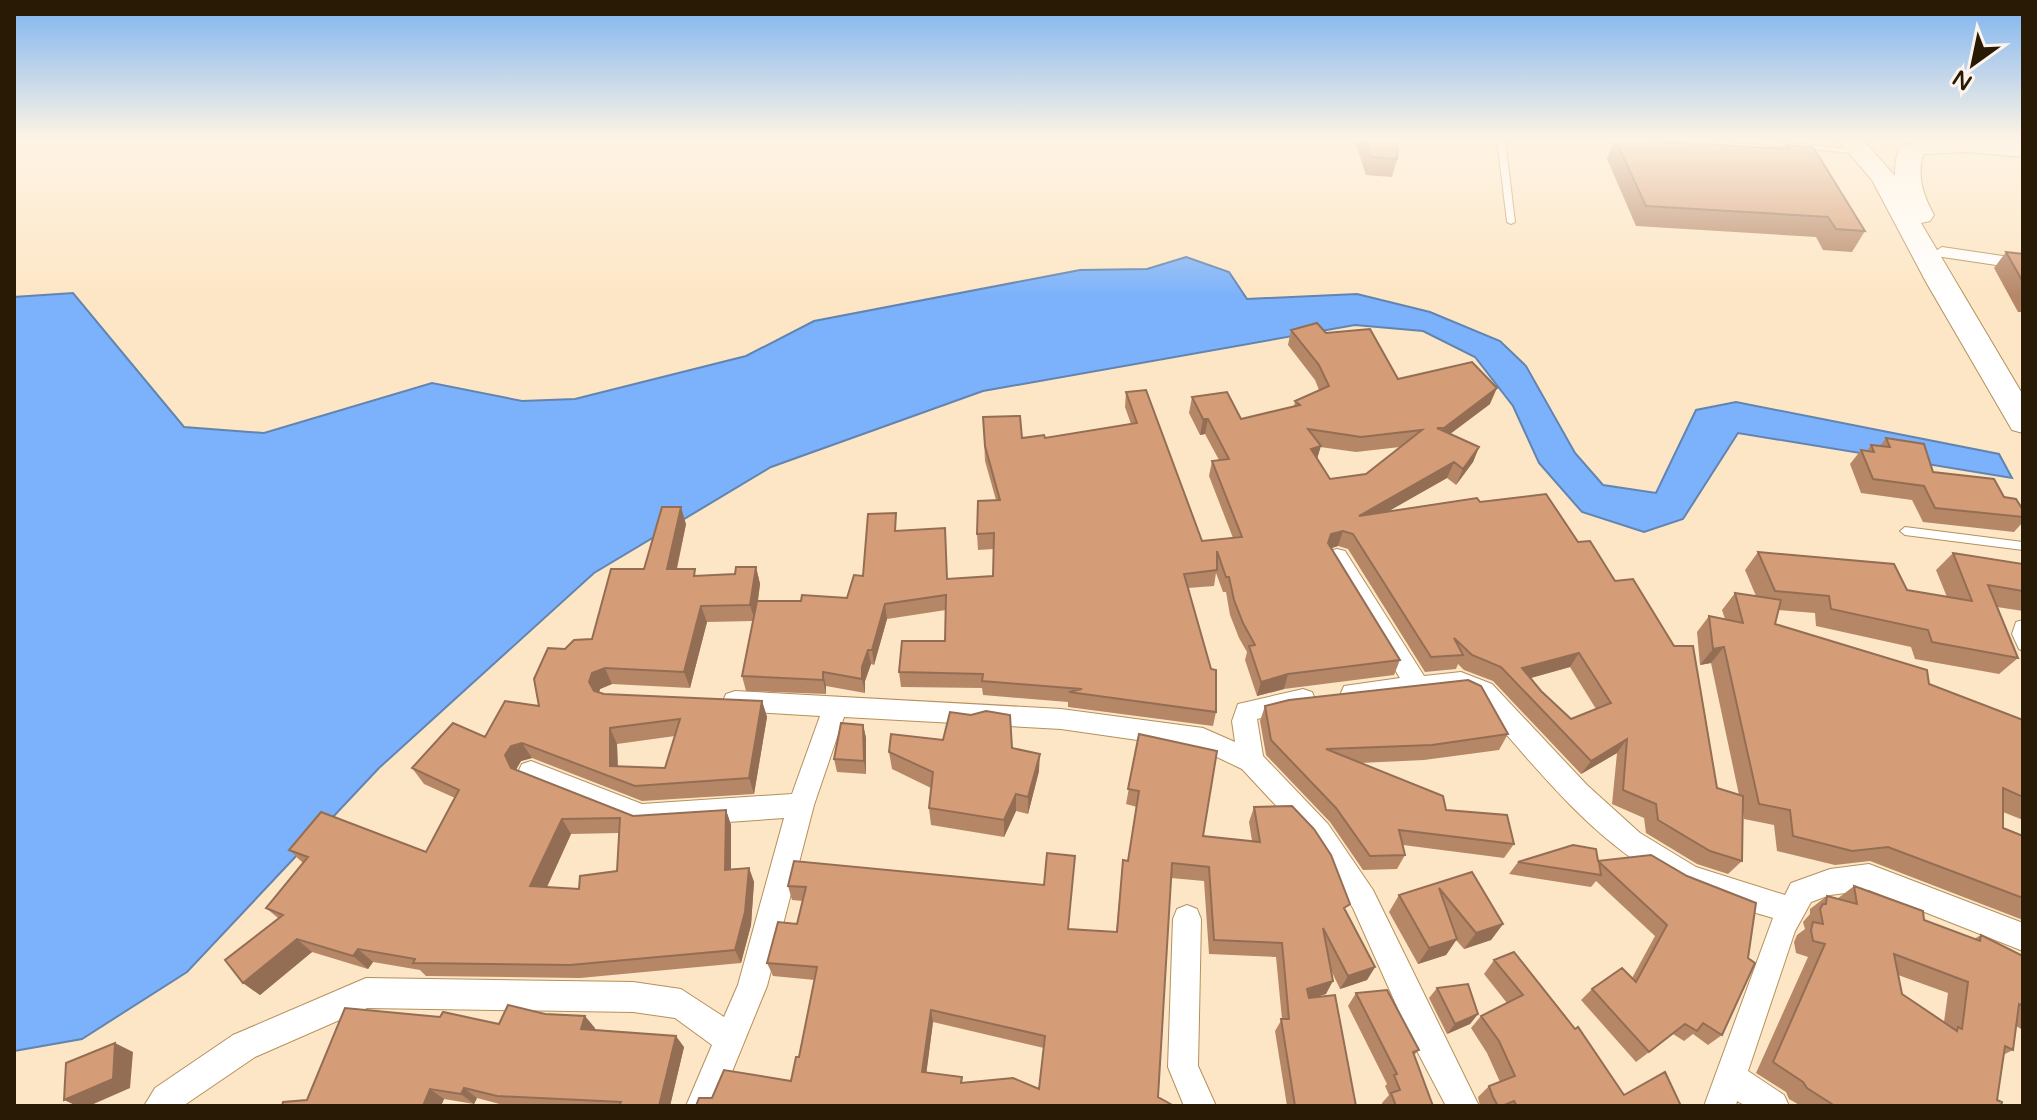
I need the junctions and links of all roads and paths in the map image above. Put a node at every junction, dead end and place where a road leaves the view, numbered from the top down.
1 (1507, 191) edge
2 (1891, 191) edge
3 (1911, 191) edge
4 (1511, 222) dead end
5 (1942, 252) junction
6 (2023, 264) edge
7 (2023, 384) edge
8 (2023, 422) edge
9 (1905, 531) dead end
10 (2023, 546) edge
11 (1337, 557) edge
12 (2023, 625) edge
13 (2023, 646) edge
14 (1417, 685) junction
15 (717, 700) edge
16 (835, 707) junction
17 (1251, 761) junction
18 (531, 772) edge
19 (801, 805) junction
20 (1791, 910) junction
21 (1187, 919) dead end
22 (2023, 937) edge
23 (729, 1039) junction
24 (1726, 1092) edge
25 (160, 1106) edge
26 (702, 1106) edge
27 (1200, 1106) edge
28 (1463, 1106) edge
29 (1773, 1106) edge

1 - 4 lane
2 - 8 main road
3 - 5 main road
5 - 6 street
5 - 7 main road
9 - 10 lane
11 - 14 street
12 - 13 lane
14 - 17 street
14 - 20 street
15 - 16 street
16 - 17 street
16 - 19 street
17 - 28 street
18 - 19 street
19 - 23 street
20 - 22 street
20 - 24 street
21 - 27 street
23 - 25 street
23 - 26 street
24 - 29 street

